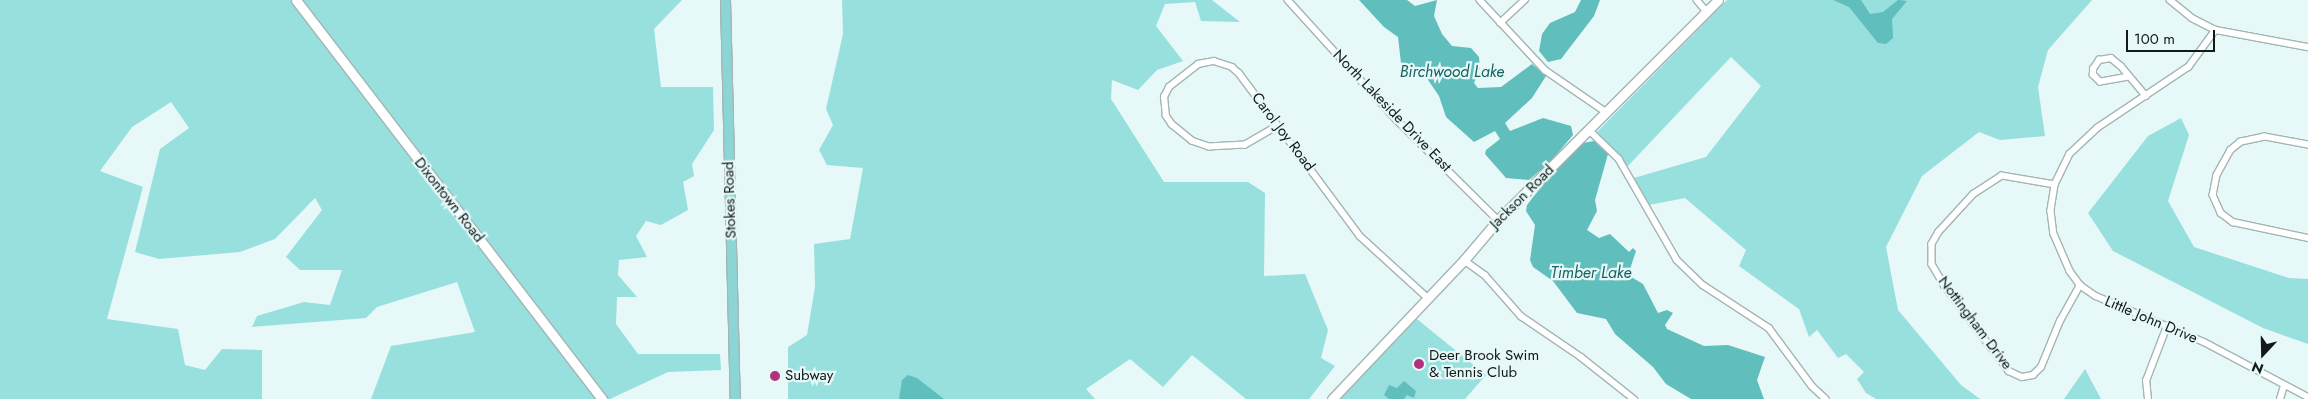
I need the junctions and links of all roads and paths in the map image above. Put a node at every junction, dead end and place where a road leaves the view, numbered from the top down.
1 (296, 0) edge
2 (725, 0) edge
3 (1288, 0) edge
4 (1480, 0) edge
5 (1525, 0) edge
6 (1696, 0) edge
7 (1718, 0) edge
8 (2170, 0) edge
9 (1707, 12) junction
10 (1500, 23) junction
11 (2216, 30) junction
12 (2308, 47) edge
13 (2129, 77) junction
14 (2146, 96) junction
15 (1606, 112) junction
16 (1278, 126) junction
17 (1589, 130) junction
18 (2308, 145) edge
19 (2055, 184) junction
20 (1498, 220) junction
21 (2308, 238) edge
22 (1464, 260) junction
23 (2080, 286) junction
24 (1428, 298) junction
25 (2167, 326) junction
26 (2284, 386) junction
27 (1337, 397) edge
28 (2308, 397) edge
29 (602, 399) edge
30 (736, 399) edge
31 (1634, 399) edge
32 (1826, 399) edge
33 (2148, 399) edge
34 (2280, 399) edge

1 - 29 street, Dixontown Road
2 - 30 main road, Stokes Road
3 - 20 street, North Lakeside Drive East
4 - 10 street
5 - 10 street
6 - 9 street
7 - 9 street, Jackson Road
8 - 11 street
9 - 15 street, Jackson Road
10 - 15 street
11 - 12 street
11 - 14 street, Little John Drive
13 - 13 street
13 - 14 street
14 - 19 street, Little John Drive
15 - 17 street, Jackson Road
16 - 16 street, Carol Joy Road
16 - 24 street, Carol Joy Road
17 - 20 street, Jackson Road
17 - 32 street
18 - 21 street
19 - 23 street, Little John Drive
19 - 23 street, Nottingham Drive
20 - 22 street, Jackson Road
22 - 24 street, Jackson Road
22 - 31 street
23 - 25 street, Little John Drive
24 - 27 street, Jackson Road
25 - 26 street, Little John Drive
25 - 33 street
26 - 28 street, Little John Drive
26 - 34 street

